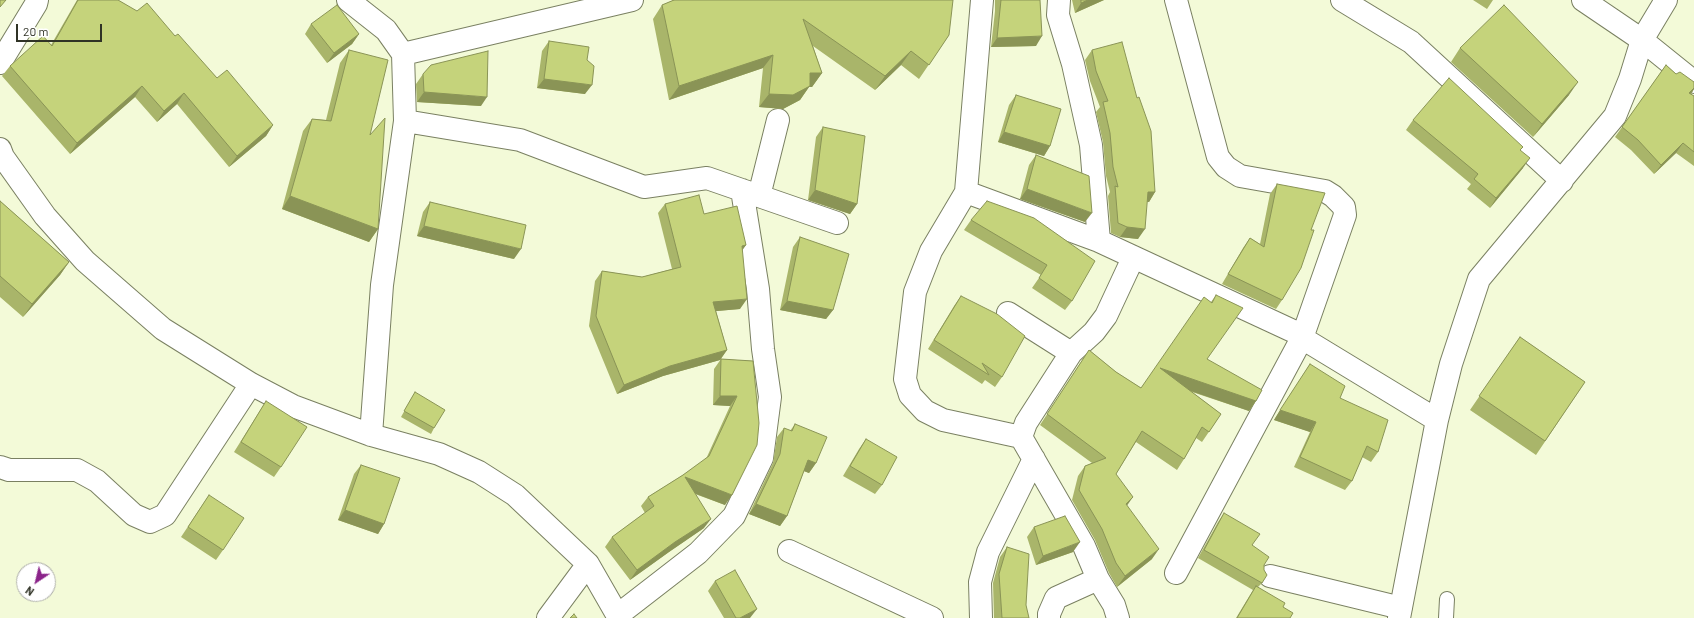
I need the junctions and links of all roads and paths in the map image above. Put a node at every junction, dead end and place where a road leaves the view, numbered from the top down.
1 (36, 0) edge
2 (348, 0) edge
3 (632, 0) edge
4 (982, 0) edge
5 (1059, 0) edge
6 (1176, 0) edge
7 (1342, 0) edge
8 (1583, 0) edge
9 (1666, 0) edge
10 (1642, 40) junction
11 (403, 54) junction
12 (0, 63) edge
13 (1694, 82) edge
14 (778, 120) dead end
15 (405, 121) junction
16 (0, 149) edge
17 (1562, 181) junction
18 (966, 192) junction
19 (750, 193) junction
20 (837, 223) dead end
21 (1099, 241) junction
22 (1133, 258) junction
23 (1008, 313) dead end
24 (1302, 338) junction
25 (1071, 353) junction
26 (251, 384) junction
27 (1437, 420) junction
28 (371, 435) junction
29 (1021, 437) junction
30 (1034, 459) junction
31 (0, 467) edge
32 (789, 551) dead end
33 (588, 564) junction
34 (1176, 573) dead end
35 (1270, 576) dead end
36 (1098, 579) junction
37 (1447, 599) dead end
38 (1400, 613) edge
39 (619, 617) edge
40 (548, 618) edge
41 (932, 618) edge
42 (981, 618) edge
43 (1049, 618) edge
44 (1118, 618) edge
45 (1446, 618) edge

1 - 12 street
2 - 11 street
3 - 11 street
4 - 18 street
5 - 21 street
6 - 24 street
7 - 17 street
8 - 10 street
9 - 10 street
10 - 13 street
10 - 17 street
11 - 15 street
14 - 19 street
15 - 19 street
15 - 28 street
16 - 26 street
17 - 27 street
18 - 21 street
18 - 29 street
19 - 20 street
19 - 39 street
21 - 22 street
22 - 24 street
22 - 25 street
23 - 25 street
24 - 27 street
24 - 34 street
25 - 29 street
26 - 28 street
26 - 31 street
27 - 38 street
28 - 33 street
29 - 30 street
30 - 36 street
30 - 42 street
32 - 41 street
33 - 39 street
33 - 40 street
35 - 38 street
36 - 43 street
36 - 44 street
37 - 45 lane

